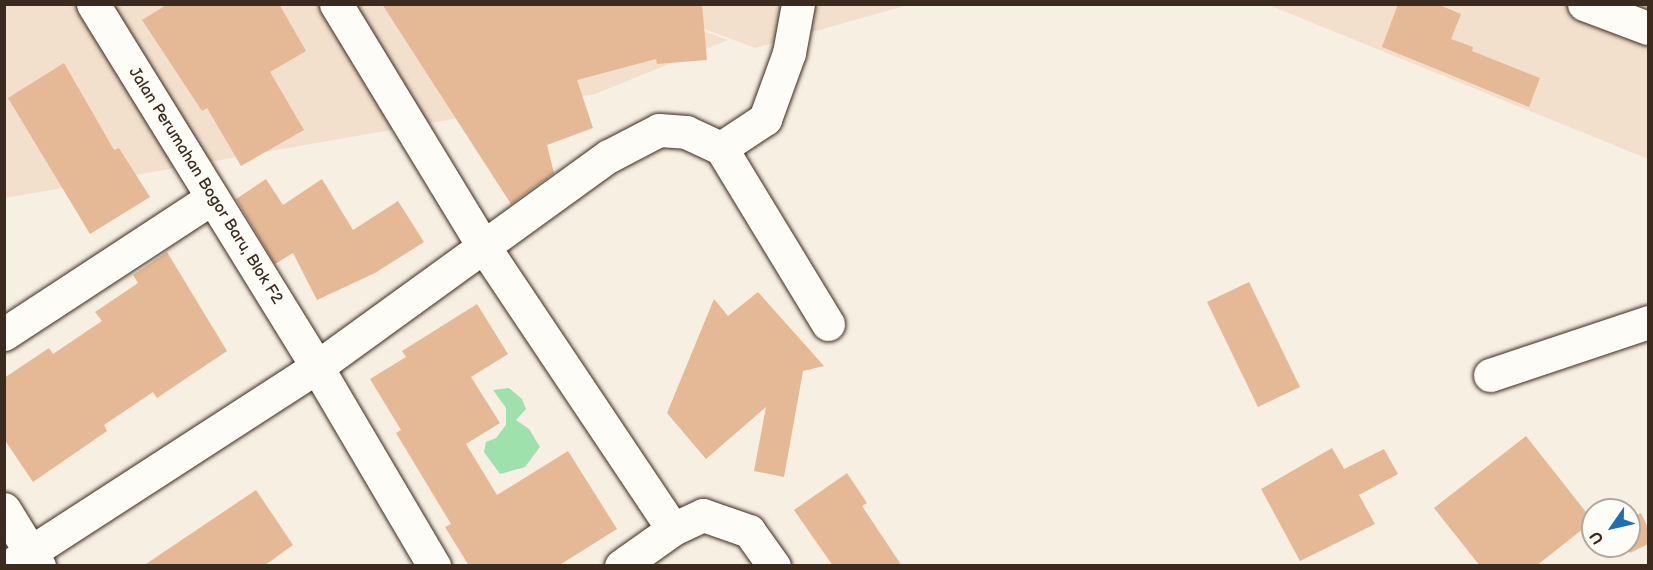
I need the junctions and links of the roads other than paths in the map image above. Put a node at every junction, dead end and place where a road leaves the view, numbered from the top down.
1 (93, 4) edge
2 (336, 4) edge
3 (798, 4) edge
4 (1584, 4) edge
5 (1648, 28) edge
6 (721, 148) junction
7 (212, 198) junction
8 (484, 247) junction
9 (1648, 322) edge
10 (828, 324) dead end
11 (4, 334) edge
12 (317, 367) junction
13 (1490, 375) dead end
14 (4, 509) edge
15 (673, 529) junction
16 (26, 561) edge
17 (434, 566) edge
18 (621, 566) edge
19 (774, 566) edge

1 - 7 street, Jalan Perumahan Bogor Baru, Blok F2
2 - 8 street
3 - 6 street
4 - 5 street
6 - 8 street
6 - 10 street
7 - 11 street
7 - 12 street, Jalan Perumahan Bogor Baru, Blok F2
8 - 12 street
8 - 15 street
9 - 13 street
12 - 16 street
12 - 17 street, Jalan Perumahan Bogor Baru, Blok F2
14 - 16 street
15 - 18 street
15 - 19 street

